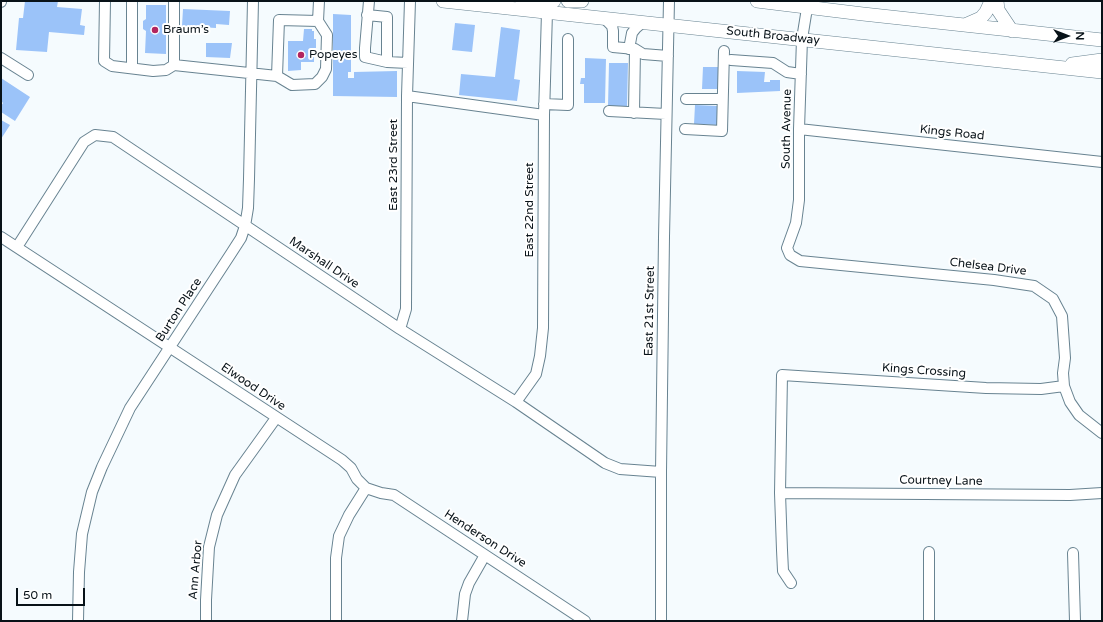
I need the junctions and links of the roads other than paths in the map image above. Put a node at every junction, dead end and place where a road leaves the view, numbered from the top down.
1 (105, 1) edge
2 (132, 1) edge
3 (174, 1) edge
4 (253, 1) edge
5 (319, 1) edge
6 (369, 1) edge
7 (410, 1) edge
8 (443, 1) edge
9 (568, 1) edge
10 (582, 1) edge
11 (669, 1) edge
12 (757, 1) edge
13 (991, 1) edge
14 (997, 1) edge
15 (808, 4) edge
16 (550, 7) edge
17 (367, 15) junction
18 (604, 18) junction
19 (318, 21) junction
20 (643, 22) junction
21 (668, 25) junction
22 (966, 25) junction
23 (1012, 31) junction
24 (568, 39) dead end
25 (802, 39) junction
26 (1102, 40) edge
27 (632, 49) junction
28 (724, 51) dead end
29 (668, 56) junction
30 (1, 58) edge
31 (731, 60) dead end
32 (1102, 60) edge
33 (387, 62) junction
34 (408, 64) junction
35 (174, 65) junction
36 (1052, 66) junction
37 (132, 68) junction
38 (1102, 72) edge
39 (251, 73) junction
40 (801, 74) junction
41 (28, 76) dead end
42 (277, 76) junction
43 (407, 96) junction
44 (686, 99) dead end
45 (722, 99) junction
46 (544, 104) junction
47 (609, 111) dead end
48 (634, 113) junction
49 (666, 114) junction
50 (544, 115) junction
51 (685, 129) dead end
52 (799, 129) junction
53 (1102, 162) edge
54 (245, 226) junction
55 (1, 237) edge
56 (17, 247) junction
57 (790, 255) joint
58 (400, 329) junction
59 (171, 348) junction
60 (1064, 386) junction
61 (516, 402) junction
62 (276, 418) junction
63 (1102, 432) edge
64 (661, 472) junction
65 (366, 488) junction
66 (780, 493) junction
67 (1102, 493) edge
68 (929, 552) dead end
69 (1074, 554) dead end
70 (485, 555) junction
71 (791, 582) dead end
72 (78, 621) edge
73 (206, 621) edge
74 (336, 621) edge
75 (462, 621) edge
76 (585, 621) edge
77 (661, 621) edge
78 (929, 621) edge
79 (1075, 621) edge

1 - 37 street
2 - 37 street
3 - 35 street
4 - 39 street, Burton Place
5 - 19 street
6 - 17 street
7 - 34 street, East 23rd Street
8 - 16 main road, South Broadway
9 - 10 main road
11 - 21 street, East 21st Street
12 - 15 main road
13 - 22 main road
14 - 23 main road
15 - 22 main road
15 - 25 street, South Avenue
16 - 18 main road, South Broadway
16 - 46 street, East 22nd Street
17 - 33 street
17 - 33 street
18 - 20 main road, South Broadway
18 - 27 street
19 - 42 street
19 - 42 street
20 - 21 main road, South Broadway
20 - 27 street
21 - 25 main road, South Broadway
21 - 29 street, East 21st Street
22 - 23 main road
23 - 26 main road
24 - 46 street
25 - 36 main road, South Broadway
25 - 40 street, South Avenue
27 - 29 street
27 - 48 street
28 - 45 street
29 - 49 street, East 21st Street
30 - 41 street
31 - 40 street
32 - 36 main road
33 - 34 street
34 - 43 street, East 23rd Street
35 - 37 street
35 - 39 street
36 - 38 main road, South Broadway
39 - 42 street
39 - 54 street, Burton Place
40 - 52 street, South Avenue
43 - 50 street
43 - 58 street, East 23rd Street
44 - 45 street
45 - 51 street
46 - 50 street, East 22nd Street
47 - 48 street
48 - 49 street
49 - 64 street, East 21st Street
50 - 61 street, East 22nd Street
52 - 53 street, Kings Road
52 - 57 street, South Avenue
54 - 56 street, Marshall Drive
54 - 58 street, Marshall Drive
54 - 59 street, Burton Place
55 - 56 street, Elwood Drive
56 - 59 street, Elwood Drive
57 - 60 street, Chelsea Drive
58 - 61 street, Marshall Drive
59 - 62 street, Elwood Drive
59 - 72 street, Burton Place
60 - 63 street, Chelsea Drive
60 - 66 street, Kings Crossing
61 - 64 street, Marshall Drive
62 - 65 street, Elwood Drive
62 - 73 street, Ann Arbor
64 - 77 street, East 21st Street
65 - 70 street, Henderson Drive
65 - 74 street
66 - 67 street, Courtney Lane
66 - 71 street
68 - 78 street
69 - 79 street
70 - 75 street
70 - 76 street, Henderson Drive

